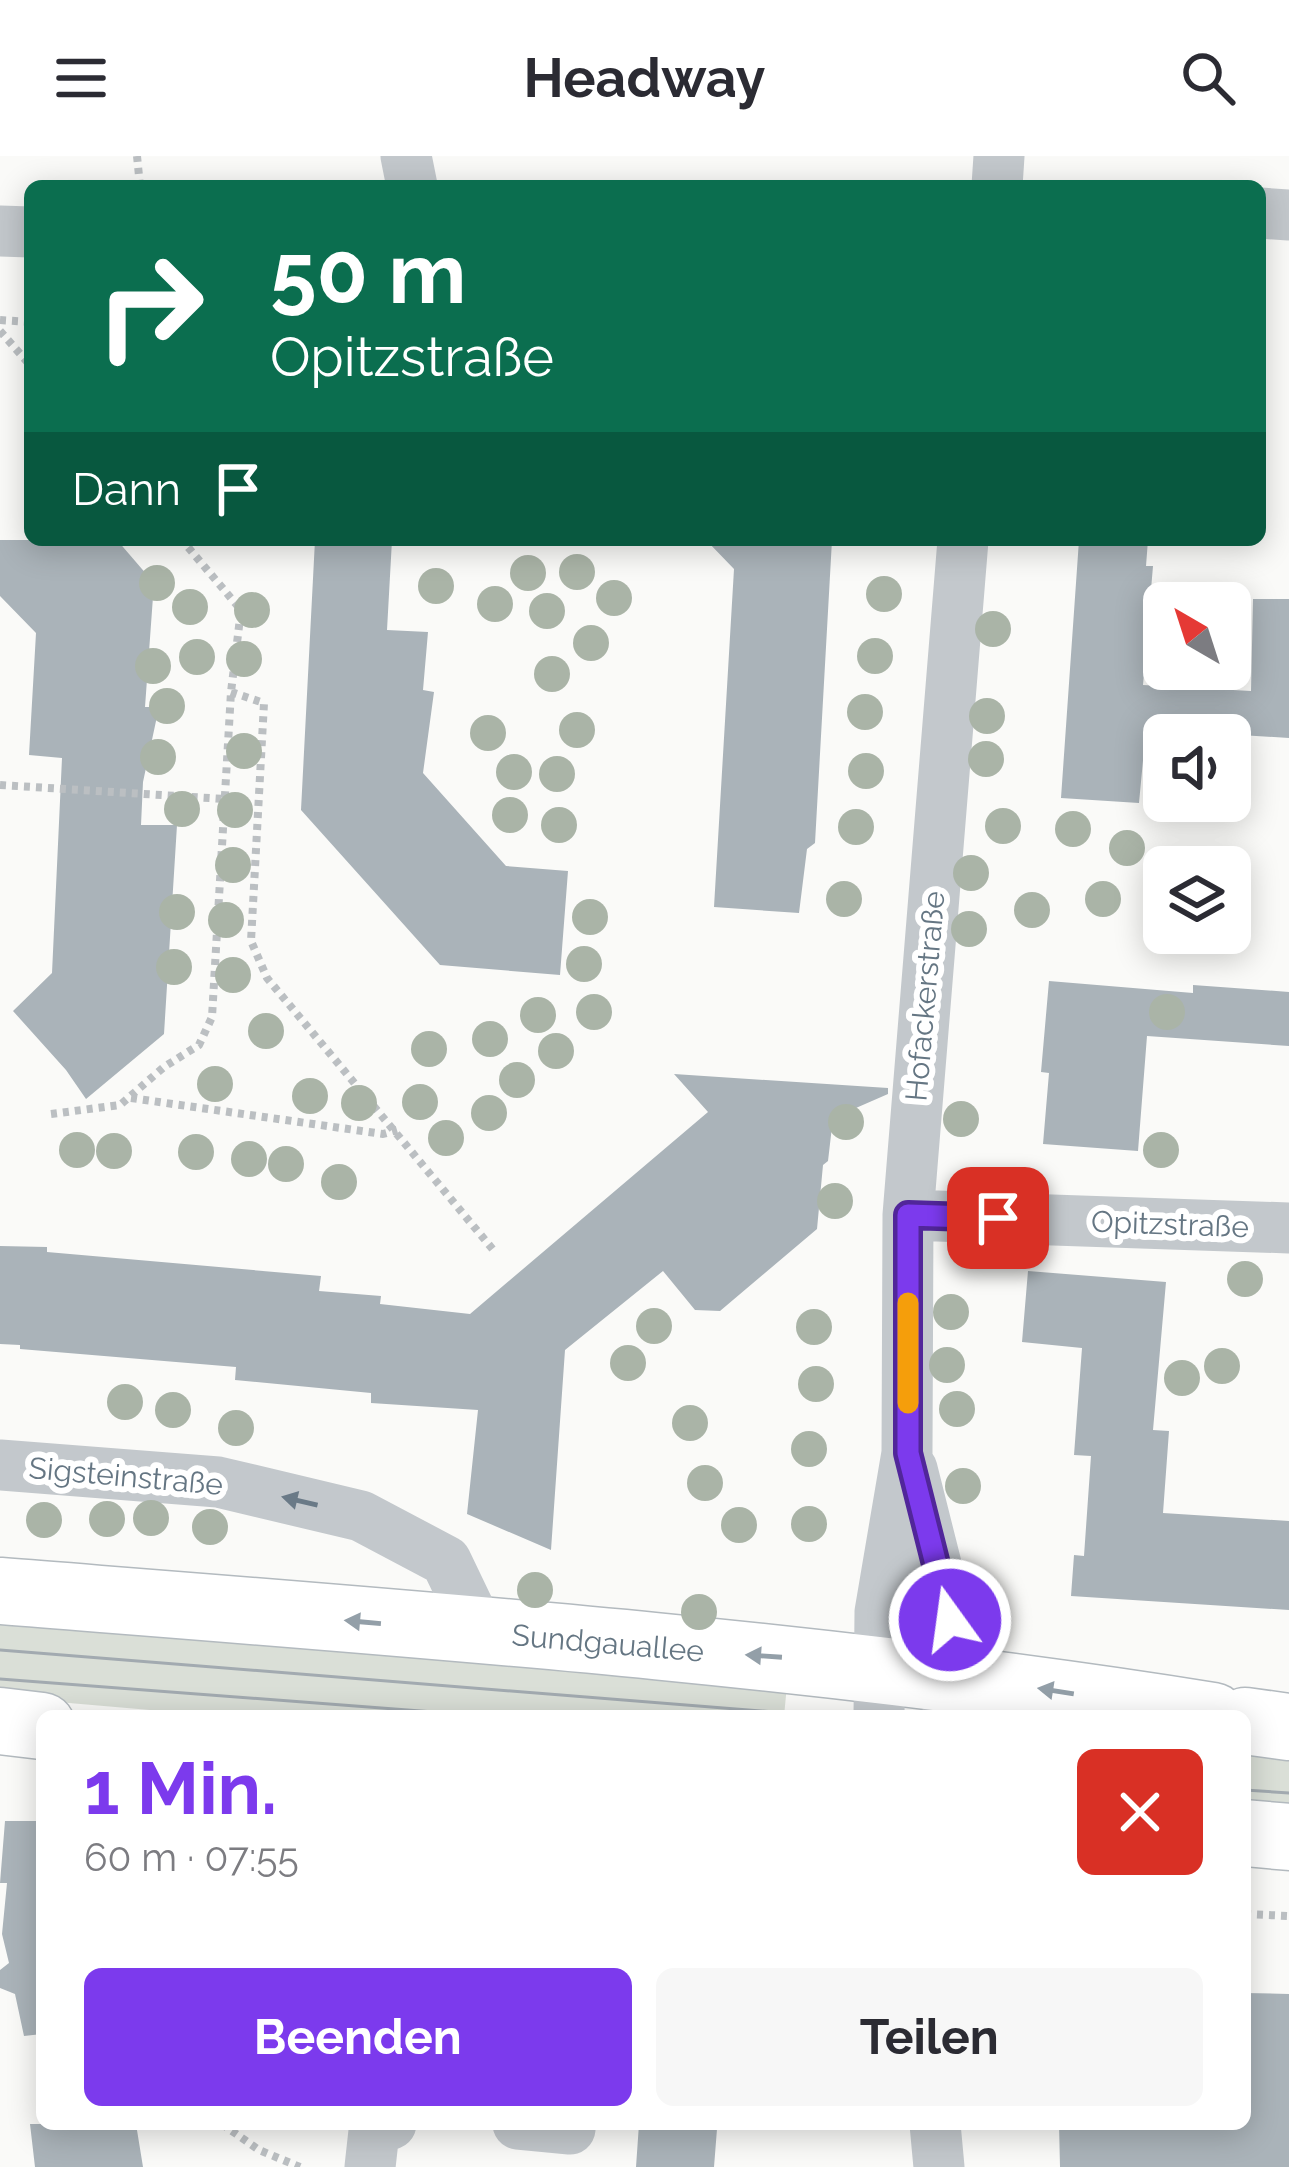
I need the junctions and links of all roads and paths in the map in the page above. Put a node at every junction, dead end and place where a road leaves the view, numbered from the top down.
1 (0, 331) edge
2 (24, 358) edge
3 (187, 546) edge
4 (963, 546) edge
5 (231, 692) junction
6 (0, 784) edge
7 (225, 799) junction
8 (129, 1098) junction
9 (51, 1114) dead end
10 (397, 1130) junction
11 (908, 1215) junction
12 (1289, 1228) edge
13 (495, 1252) dead end
14 (908, 1453) junction
15 (0, 1465) edge
16 (0, 1591) edge
17 (480, 1632) junction
18 (879, 1692) edge
19 (949, 1698) edge
20 (1176, 1710) edge
21 (0, 1721) edge
22 (1251, 1722) edge
23 (36, 1725) edge
24 (1289, 1727) edge
25 (1251, 1834) edge
26 (1289, 1837) edge
27 (1251, 1914) edge
28 (1289, 1916) edge
29 (231, 2130) edge
30 (376, 2130) edge
31 (936, 2130) edge
32 (300, 2167) edge
33 (370, 2167) edge
34 (939, 2167) edge

1 - 2 path
3 - 5 path
4 - 11 street, Hofackerstraße
5 - 7 path
5 - 10 path
6 - 7 path
7 - 8 path
8 - 9 path
8 - 10 path
10 - 13 path
11 - 12 street, Opitzstraße
11 - 14 street, Hofackerstraße
14 - 18 street, Hofackerstraße
14 - 19 street, Hofackerstraße
17 -> 15 street, Sigsteinstraße
17 -> 16 street, Sundgauallee
18 -> 17 street, Sundgauallee
18 - 19 street, Sundgauallee
20 -> 19 street, Sundgauallee
21 - 23 street
22 - 24 street
25 - 26 street
27 - 28 path
29 - 32 path
30 - 33 street
31 - 34 street

